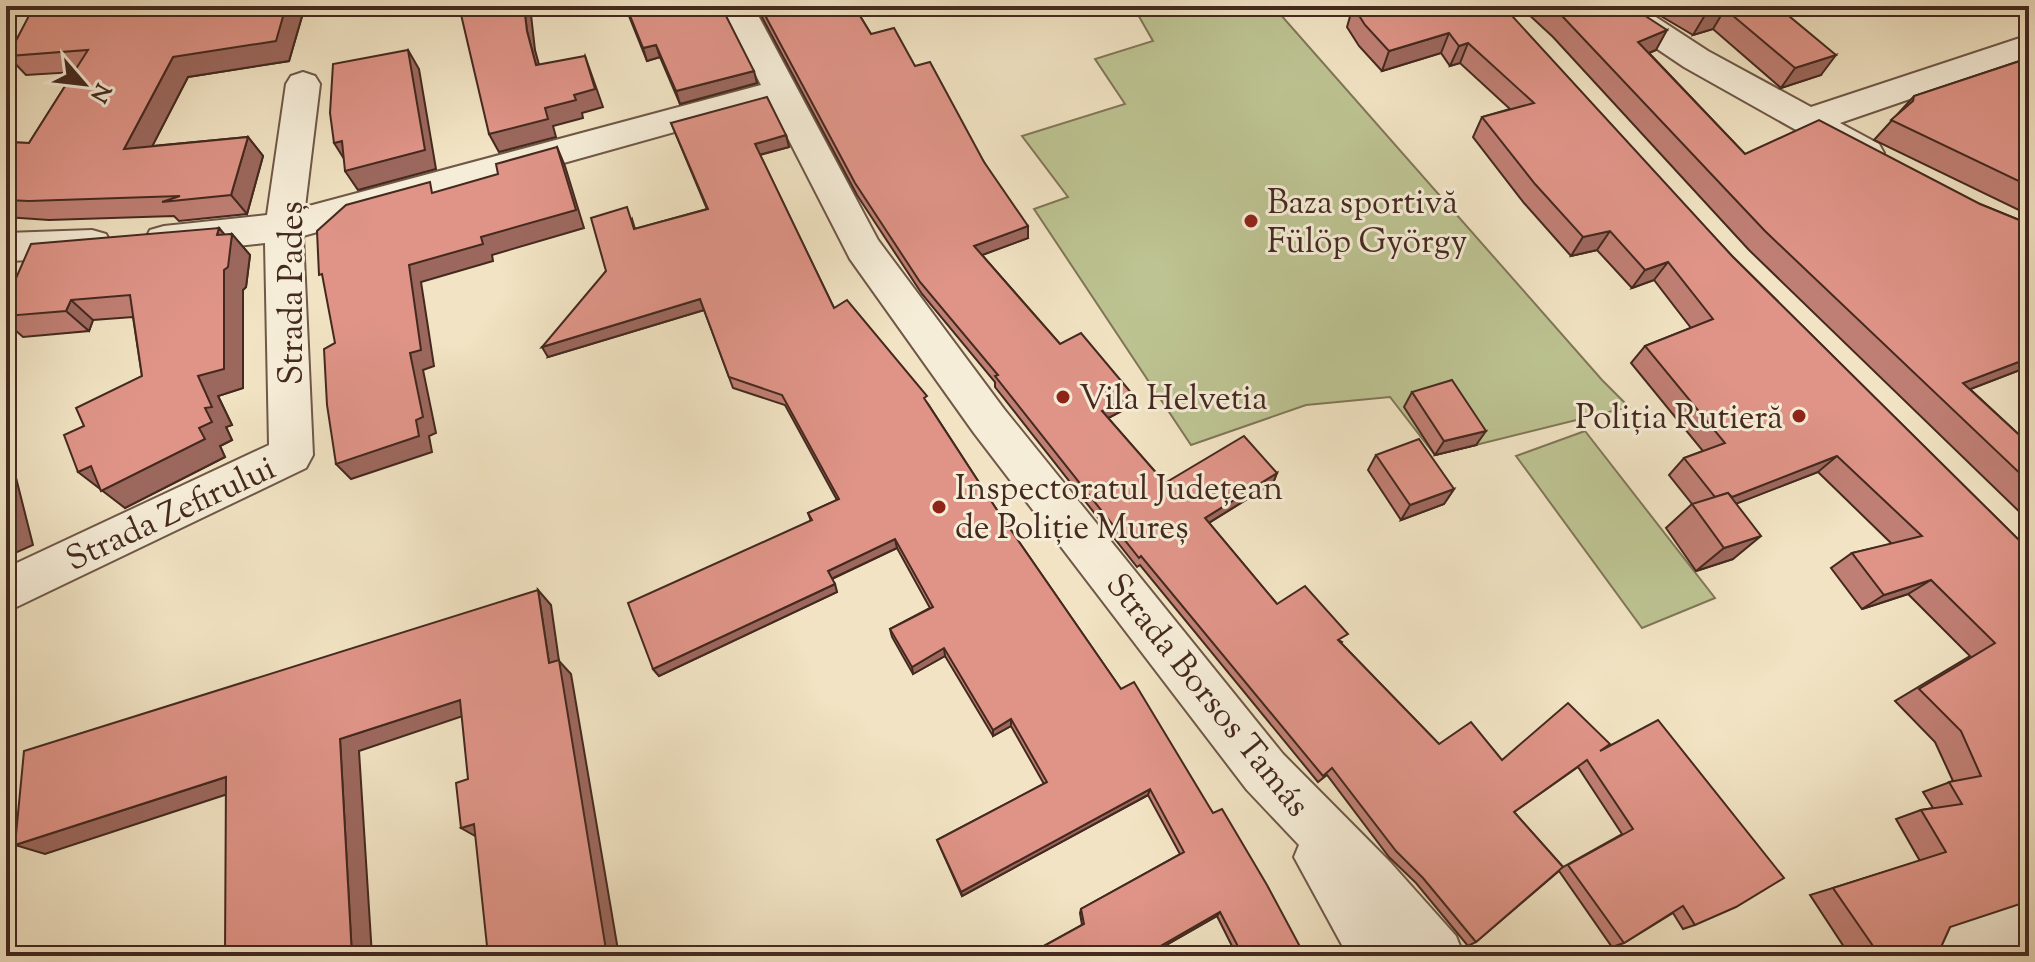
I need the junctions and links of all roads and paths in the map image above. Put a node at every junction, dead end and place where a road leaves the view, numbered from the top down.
1 (737, 6) edge
2 (1616, 6) edge
3 (2029, 46) edge
4 (303, 84) dead end
5 (781, 91) junction
6 (1808, 121) junction
7 (1897, 170) edge
8 (284, 227) junction
9 (6, 247) edge
10 (291, 455) joint
11 (6, 591) edge
12 (2029, 928) edge
13 (1409, 946) edge
14 (1943, 956) edge

1 - 5 street, Strada Borsos Tamás
2 - 6 street
3 - 6 street
4 - 8 street, Strada Padeș
5 - 8 street
5 - 13 street, Strada Borsos Tamás
6 - 7 street
8 - 9 street
8 - 10 street, Strada Padeș
10 - 11 street, Strada Zefirului
12 - 14 street

